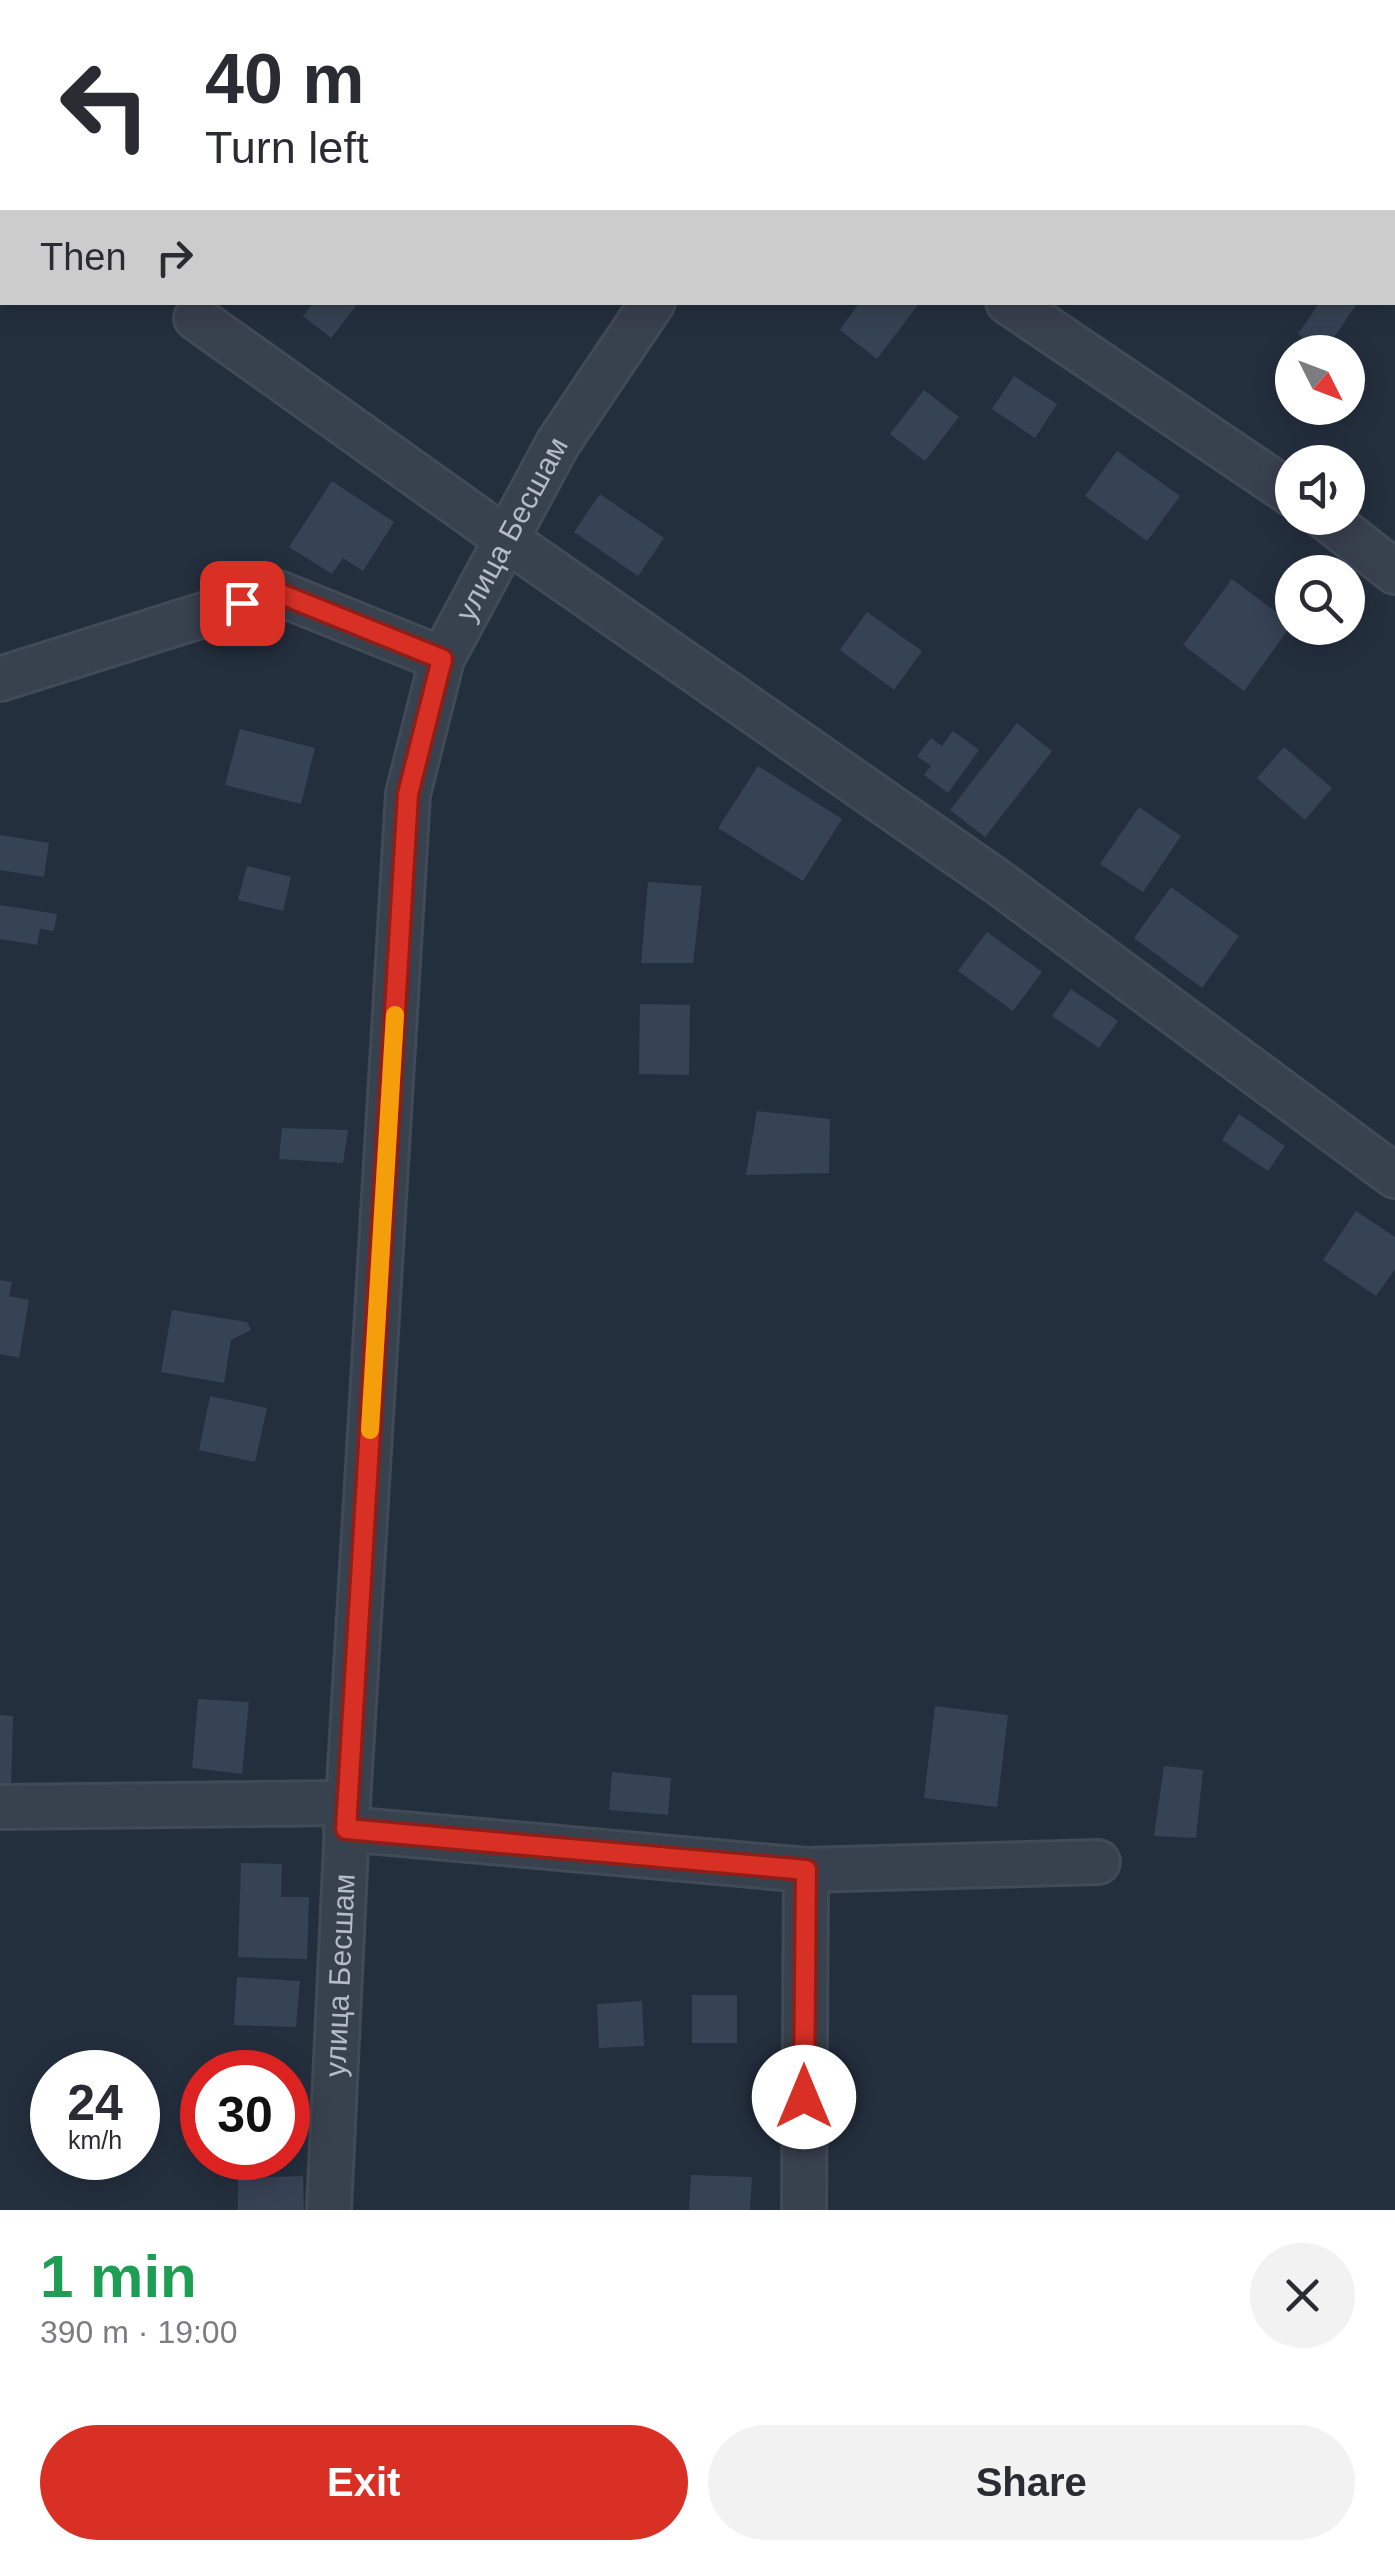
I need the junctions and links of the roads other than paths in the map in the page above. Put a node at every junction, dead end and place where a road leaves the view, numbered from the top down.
1 (651, 305) edge
2 (1012, 305) edge
3 (196, 318) dead end
4 (1275, 483) edge
5 (1348, 535) edge
6 (506, 540) junction
7 (1395, 572) edge
8 (442, 659) junction
9 (0, 679) edge
10 (1395, 1176) edge
11 (0, 1807) edge
12 (347, 1816) junction
13 (1098, 1862) dead end
14 (806, 1870) junction
15 (329, 2210) edge
16 (804, 2210) edge

1 - 6 street, улица Бесшам
2 - 4 street
3 - 6 street
5 - 7 street
6 - 8 street, улица Бесшам
6 - 10 street
8 - 9 street
8 - 12 street, улица Бесшам
11 - 12 street
12 - 14 street
12 - 15 street, улица Бесшам
13 - 14 street
14 - 16 street

